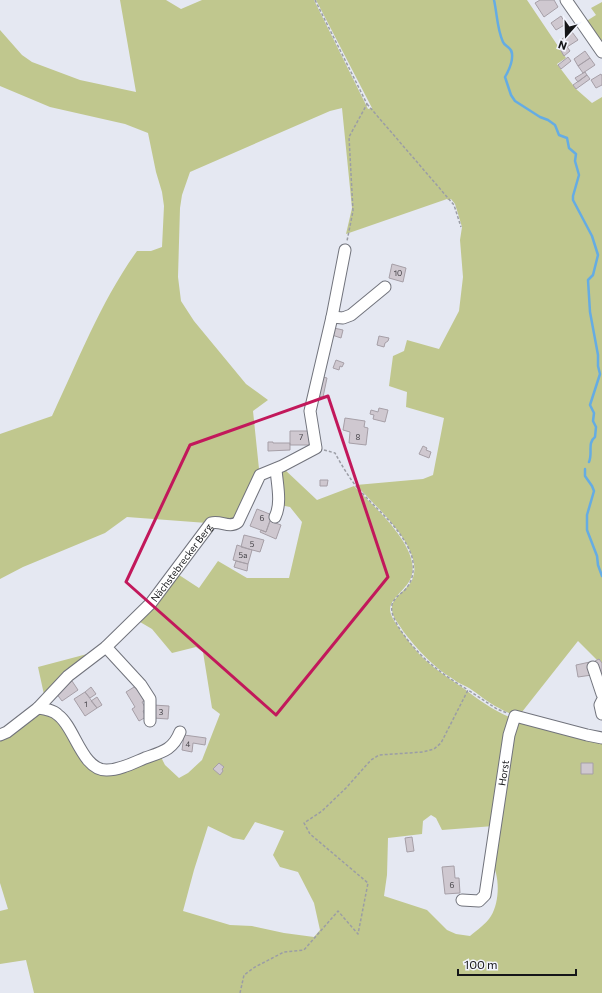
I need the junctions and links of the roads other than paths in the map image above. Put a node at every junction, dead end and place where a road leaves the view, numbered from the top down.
1 (566, 0) edge
2 (602, 52) edge
3 (344, 250) road end
4 (384, 287) dead end
5 (332, 317) junction
6 (276, 469) junction
7 (275, 517) dead end
8 (106, 647) junction
9 (593, 667) dead end
10 (602, 694) edge
11 (602, 701) edge
12 (38, 708) junction
13 (602, 714) edge
14 (150, 721) dead end
15 (180, 732) dead end
16 (0, 736) edge
17 (602, 738) edge
18 (462, 900) dead end

1 - 2 street
3 - 5 street
4 - 5 street
5 - 6 street, Nächstebrecker Berg
6 - 7 street
6 - 8 street, Nächstebrecker Berg
8 - 12 street, Nächstebrecker Berg
8 - 14 street
9 - 10 street
11 - 13 street
12 - 15 street
12 - 16 street, Nächstebrecker Berg
17 - 18 street, Horst

